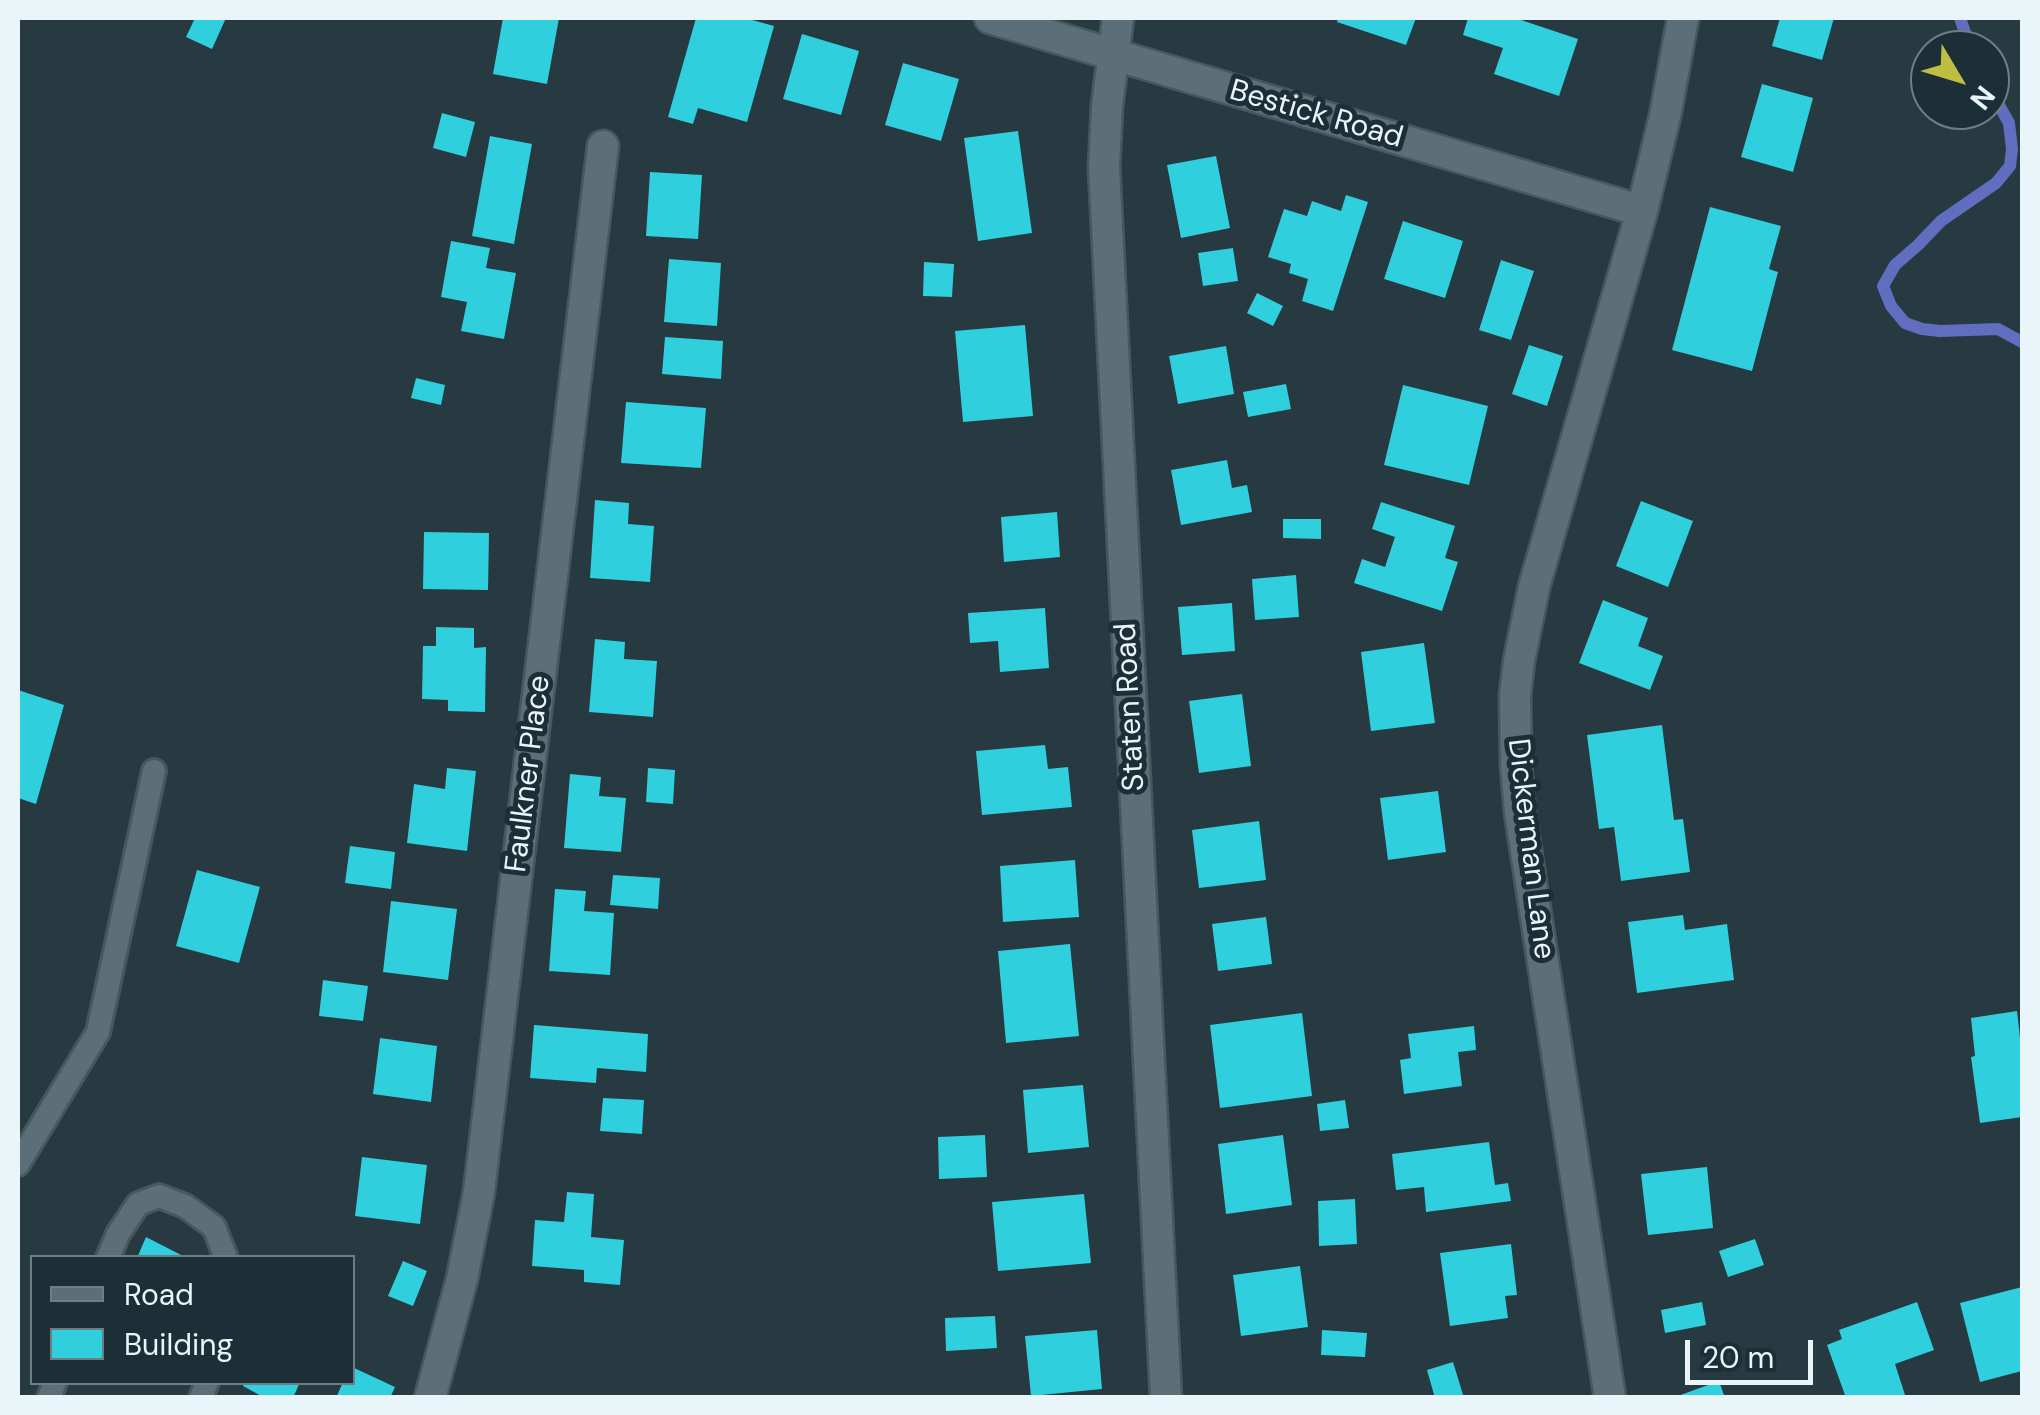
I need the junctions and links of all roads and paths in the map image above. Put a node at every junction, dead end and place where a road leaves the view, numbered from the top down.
1 (990, 18) edge
2 (1118, 18) edge
3 (1683, 18) edge
4 (1114, 55) junction
5 (603, 146) dead end
6 (1642, 211) junction
7 (154, 771) dead end
8 (18, 1164) edge
9 (109, 1255) edge
10 (225, 1255) edge
11 (430, 1398) edge
12 (1166, 1398) edge
13 (1610, 1398) edge

1 - 4 street, Bestick Road
2 - 4 street, Staten Road
3 - 6 street, Dickerman Lane
4 - 6 street, Bestick Road
4 - 12 street, Staten Road
5 - 11 street, Faulkner Place
6 - 13 street, Dickerman Lane
7 - 8 lane
9 - 10 lane

